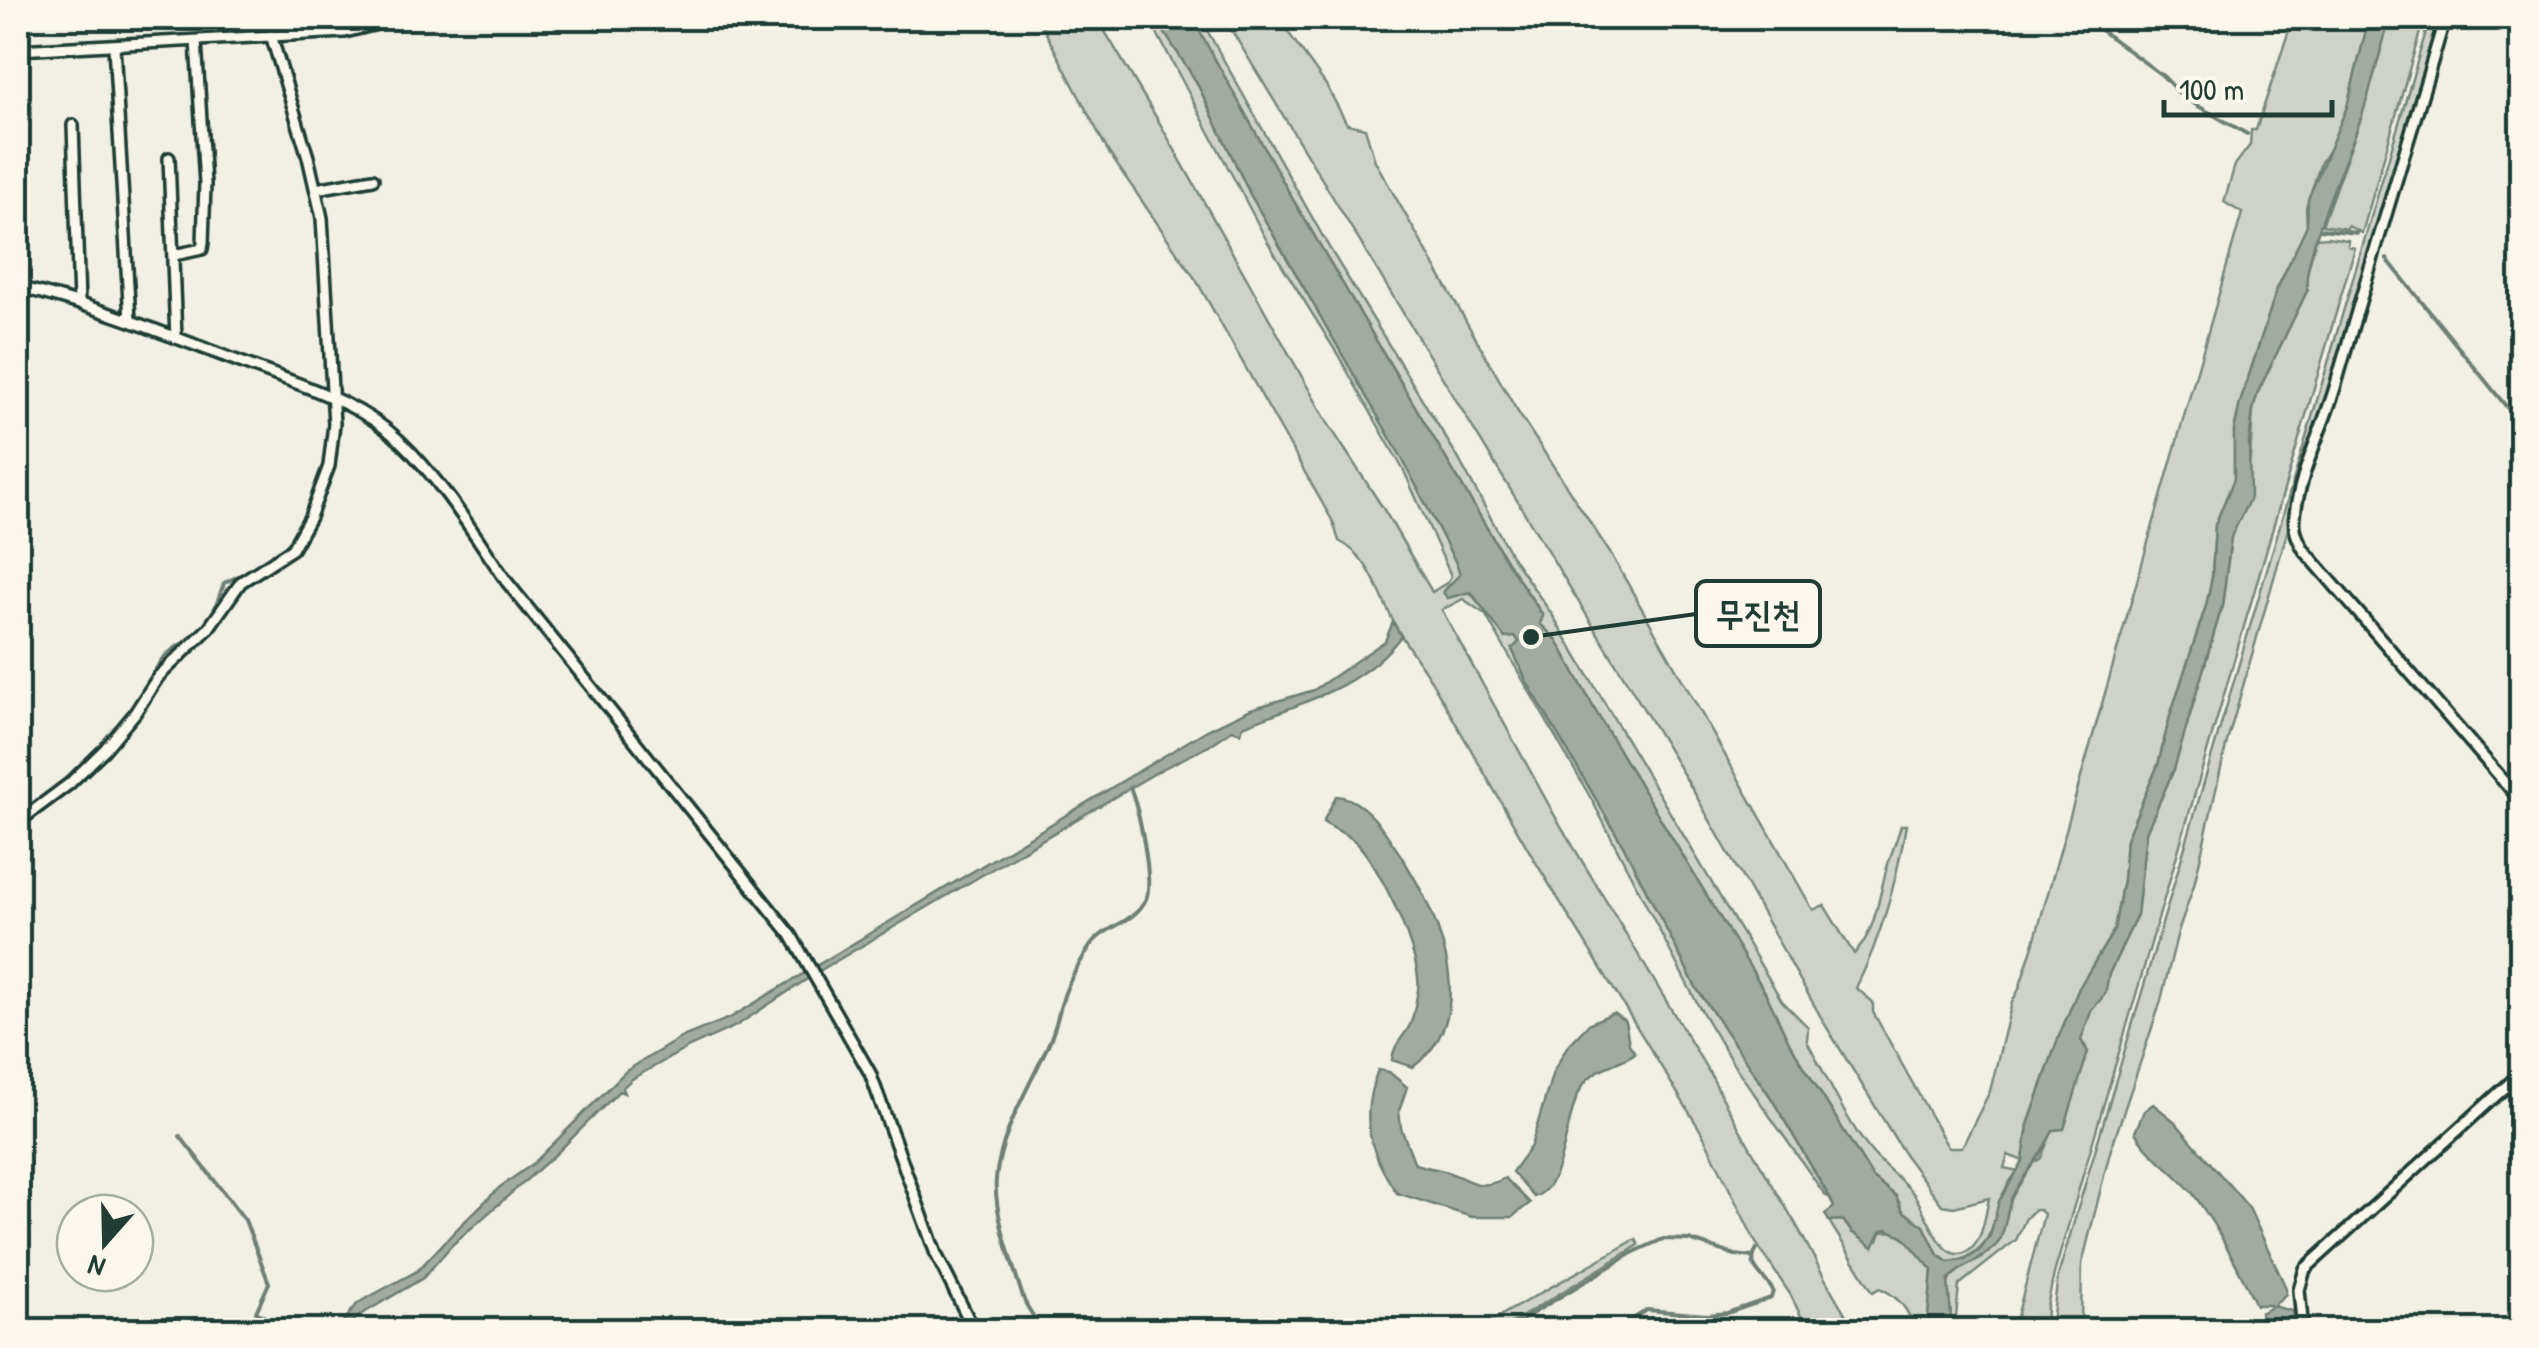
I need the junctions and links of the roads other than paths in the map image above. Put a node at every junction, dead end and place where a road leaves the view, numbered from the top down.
1 (2446, 18) edge
2 (385, 22) dead end
3 (271, 35) junction
4 (196, 41) junction
5 (114, 46) junction
6 (18, 50) edge
7 (73, 126) dead end
8 (169, 158) dead end
9 (374, 179) dead end
10 (316, 189) junction
11 (174, 255) junction
12 (18, 287) edge
13 (80, 303) junction
14 (130, 320) junction
15 (176, 338) junction
16 (333, 398) junction
17 (2522, 802) edge
18 (18, 822) edge
19 (2522, 1072) edge
20 (974, 1330) edge
21 (2303, 1330) edge

1 - 17 street
2 - 3 street
3 - 4 street
3 - 10 street
4 - 5 street
4 - 11 street
5 - 6 street
5 - 14 street
7 - 13 street
8 - 11 street
9 - 10 street
10 - 16 street
11 - 15 street
12 - 13 street
13 - 14 street
14 - 15 street
15 - 16 street
16 - 18 street
16 - 20 street
19 - 21 street

